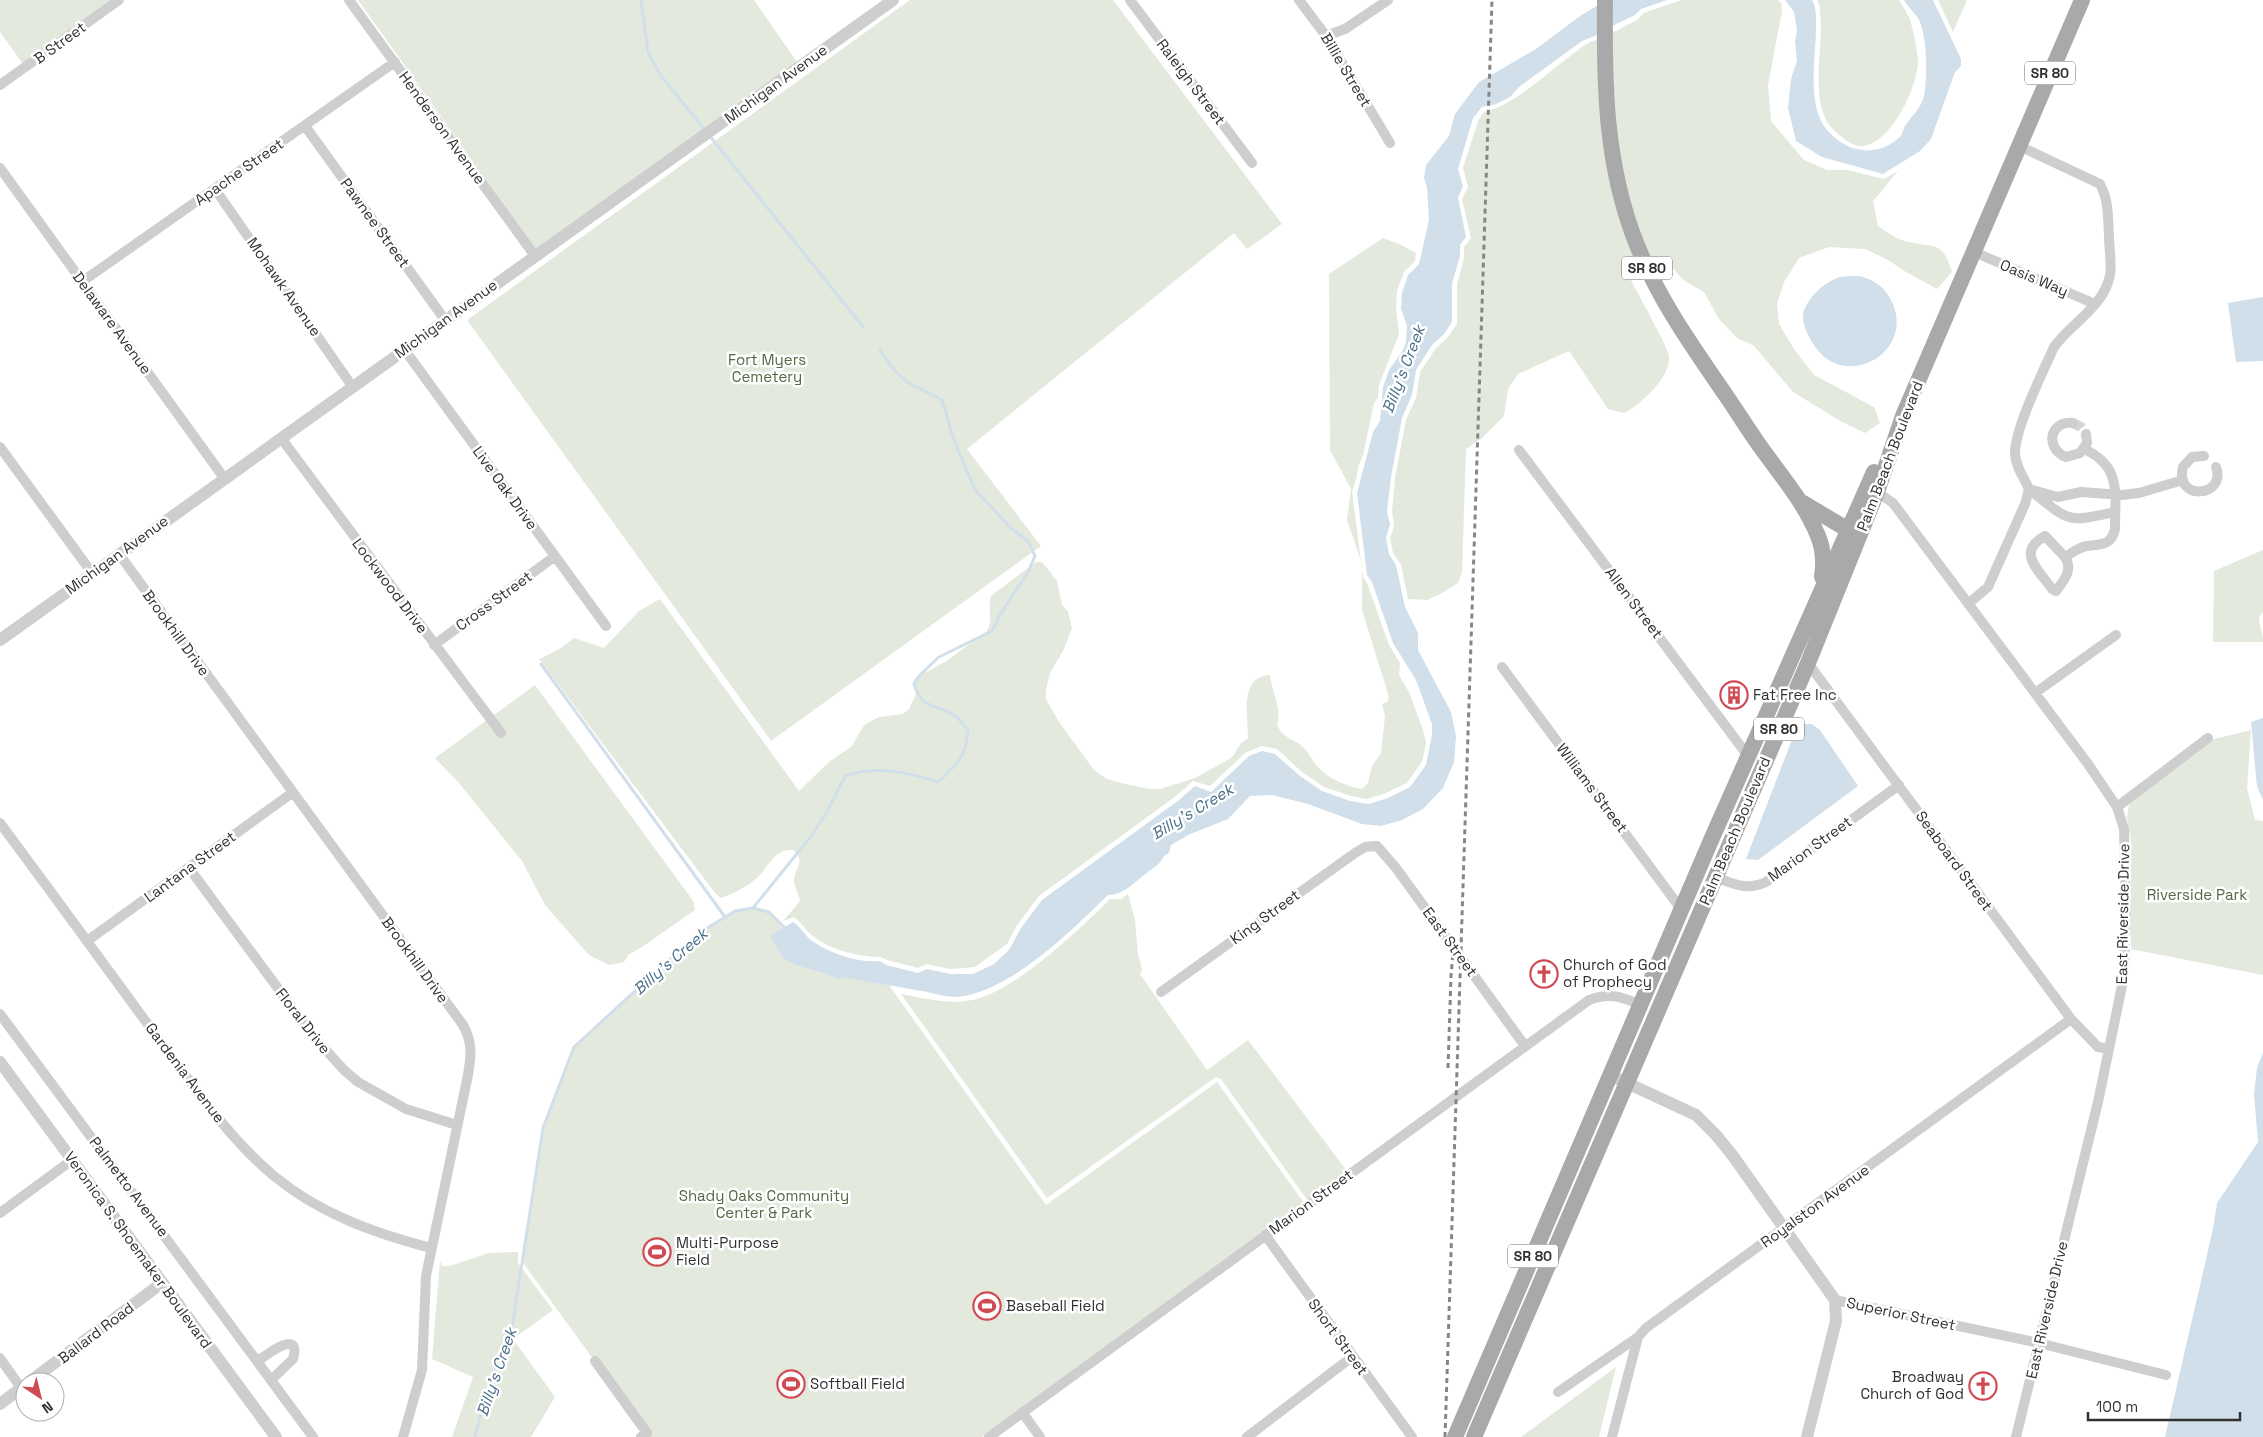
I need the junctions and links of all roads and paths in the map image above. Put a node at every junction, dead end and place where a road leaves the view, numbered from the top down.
1 (119, 0) edge
2 (349, 0) edge
3 (893, 0) edge
4 (1130, 0) edge
5 (1299, 0) edge
6 (1388, 0) edge
7 (1605, 0) edge
8 (2082, 0) edge
9 (1326, 36) junction
10 (395, 62) junction
11 (0, 85) edge
12 (305, 126) junction
13 (1390, 143) dead end
14 (2019, 146) junction
15 (1252, 163) dead end
16 (0, 168) edge
17 (215, 189) junction
18 (1974, 252) junction
19 (535, 256) junction
20 (83, 282) junction
21 (2095, 304) junction
22 (445, 320) junction
23 (404, 349) junction
24 (352, 386) junction
25 (1901, 422) junction
26 (2073, 423) dead end
27 (2086, 434) dead end
28 (281, 438) junction
29 (0, 447) edge
30 (2084, 449) junction
31 (1519, 450) dead end
32 (2204, 456) dead end
33 (2216, 467) dead end
34 (224, 478) junction
35 (2183, 480) junction
36 (2029, 489) junction
37 (1877, 492) junction
38 (2115, 494) junction
39 (1801, 502) junction
40 (2115, 512) junction
41 (1853, 533) junction
42 (119, 554) junction
43 (554, 557) junction
44 (2065, 557) junction
45 (92, 573) junction
46 (1817, 599) junction
47 (1968, 604) junction
48 (606, 626) dead end
49 (2116, 635) dead end
50 (0, 638) edge
51 (434, 645) junction
52 (1808, 663) junction
53 (1502, 666) dead end
54 (2035, 693) junction
55 (501, 733) dead end
56 (2208, 738) dead end
57 (1748, 756) junction
58 (1899, 785) junction
59 (292, 793) junction
60 (1750, 794) junction
61 (2116, 807) junction
62 (0, 823) edge
63 (1370, 847) joint
64 (189, 868) junction
65 (1715, 877) junction
66 (1682, 909) junction
67 (87, 941) junction
68 (1161, 992) dead end
69 (1641, 1005) junction
70 (0, 1014) edge
71 (2071, 1019) junction
72 (1525, 1046) junction
73 (2109, 1050) junction
74 (0, 1062) edge
75 (1612, 1076) junction
76 (1628, 1082) junction
77 (457, 1125) junction
78 (72, 1160) junction
79 (0, 1213) edge
80 (1785, 1228) junction
81 (1265, 1235) junction
82 (431, 1248) junction
83 (162, 1283) junction
84 (1835, 1300) junction
85 (1504, 1323) junction
86 (1638, 1337) junction
87 (2039, 1343) junction
88 (1352, 1357) junction
89 (0, 1358) edge
90 (258, 1361) junction
91 (595, 1361) dead end
92 (42, 1372) edge
93 (15, 1374) edge
94 (2166, 1376) dead end
95 (270, 1380) junction
96 (1558, 1392) dead end
97 (15, 1393) edge
98 (0, 1404) edge
99 (1022, 1412) junction
100 (644, 1435) edge
101 (276, 1437) edge
102 (313, 1437) edge
103 (403, 1437) edge
104 (989, 1437) edge
105 (1040, 1437) edge
106 (1247, 1437) edge
107 (1412, 1437) edge
108 (1455, 1437) edge
109 (1468, 1437) edge
110 (1474, 1437) edge
111 (1612, 1437) edge
112 (1807, 1437) edge
113 (2016, 1437) edge

1 - 11 street, B Street
2 - 10 street, Henderson Avenue
3 - 19 street, Michigan Avenue
4 - 15 street, Raleigh Street
5 - 9 street, Billie Street
6 - 9 street
7 - 39 main road, SR 80
8 - 14 main road, Palm Beach Boulevard / SR 80
9 - 13 street, Billie Street
10 - 12 street, Apache Street
10 - 19 street, Henderson Avenue
12 - 17 street, Apache Street
12 - 22 street, Pawnee Street
14 - 18 main road, Palm Beach Boulevard / SR 80
14 - 21 street
16 - 20 street, Delaware Avenue
17 - 20 street, Apache Street
17 - 24 street, Mohawk Avenue
18 - 21 street, Oasis Way
18 - 25 main road, Palm Beach Boulevard / SR 80
19 - 22 street, Michigan Avenue
20 - 34 street, Delaware Avenue
21 - 36 street
22 - 23 street, Michigan Avenue
23 - 24 street, Michigan Avenue
23 - 43 street, Live Oak Drive
24 - 28 street, Michigan Avenue
25 - 37 main road, Palm Beach Boulevard / SR 80
25 - 41 main road
26 - 30 street
27 - 30 street
28 - 34 street, Michigan Avenue
28 - 51 street, Lockwood Drive
29 - 45 street
30 - 38 street
31 - 57 street, Allen Street
32 - 35 street
33 - 35 street
34 - 42 street, Michigan Avenue
35 - 38 street
36 - 38 street
36 - 40 street
36 - 47 street
37 - 41 main road, Palm Beach Boulevard / SR 80
37 - 47 street, East Riverside Drive
38 - 40 street
39 - 41 main road
39 - 46 main road, SR 80
40 - 44 street
41 - 46 main road
41 - 52 main road, Palm Beach Boulevard / SR 80
42 - 45 street, Michigan Avenue
42 - 59 street, Brookhill Drive
43 - 48 street, Live Oak Drive
43 - 51 street, Cross Street
44 - 44 street
45 - 50 street, Michigan Avenue
46 - 57 main road, Palm Beach Boulevard / SR 80
47 - 54 street, East Riverside Drive
49 - 54 street
51 - 55 street, Lockwood Drive
52 - 58 street, Seaboard Street
52 - 60 main road, Palm Beach Boulevard / SR 80
53 - 66 street, Williams Street
54 - 61 street, East Riverside Drive
56 - 61 street
57 - 60 main road
57 - 66 main road, Palm Beach Boulevard / SR 80
58 - 65 street, Marion Street
58 - 71 street, Seaboard Street
59 - 64 street, Lantana Street
59 - 77 street, Brookhill Drive
60 - 65 main road, Palm Beach Boulevard / SR 80
61 - 73 street, East Riverside Drive
62 - 67 street, Gardenia Avenue
63 - 68 street, King Street
63 - 72 street, East Street
64 - 67 street, Lantana Street
64 - 77 street, Floral Drive
65 - 76 main road, Palm Beach Boulevard / SR 80
66 - 69 main road, Palm Beach Boulevard / SR 80
67 - 82 street, Gardenia Avenue
69 - 72 street, Marion Street
69 - 75 main road, Palm Beach Boulevard / SR 80
70 - 90 street, Palmetto Avenue
71 - 73 street, Seaboard Street
71 - 80 street, Royalston Avenue
72 - 81 street, Marion Street
73 - 87 street, East Riverside Drive
74 - 78 street, Veronica S. Shoemaker Boulevard
75 - 76 street, Superior Street
75 - 85 main road, Palm Beach Boulevard / SR 80
76 - 80 street, Superior Street
76 - 110 main road, Palm Beach Boulevard / SR 80
77 - 82 street, Brookhill Drive
78 - 79 street
78 - 83 street, Veronica S. Shoemaker Boulevard
80 - 84 street, Superior Street
80 - 86 street, Royalston Avenue
81 - 88 street, Short Street
81 - 99 street, Marion Street
82 - 103 street, Brookhill Drive
83 - 92 street, Ballard Road
83 - 101 street, Veronica S. Shoemaker Boulevard
84 - 87 street, Superior Street
84 - 112 street
85 - 108 main road, Palm Beach Boulevard / SR 80
85 - 109 main road
86 - 96 street, Royalston Avenue
86 - 111 street
87 - 94 street, Superior Street
87 - 113 street, East Riverside Drive
88 - 106 street
88 - 107 street, Short Street
89 - 93 street
90 - 95 street, Palmetto Avenue
90 - 95 street
91 - 100 street
95 - 102 street, Palmetto Avenue
97 - 98 street, Ballard Road
99 - 104 street, Marion Street
99 - 105 street

